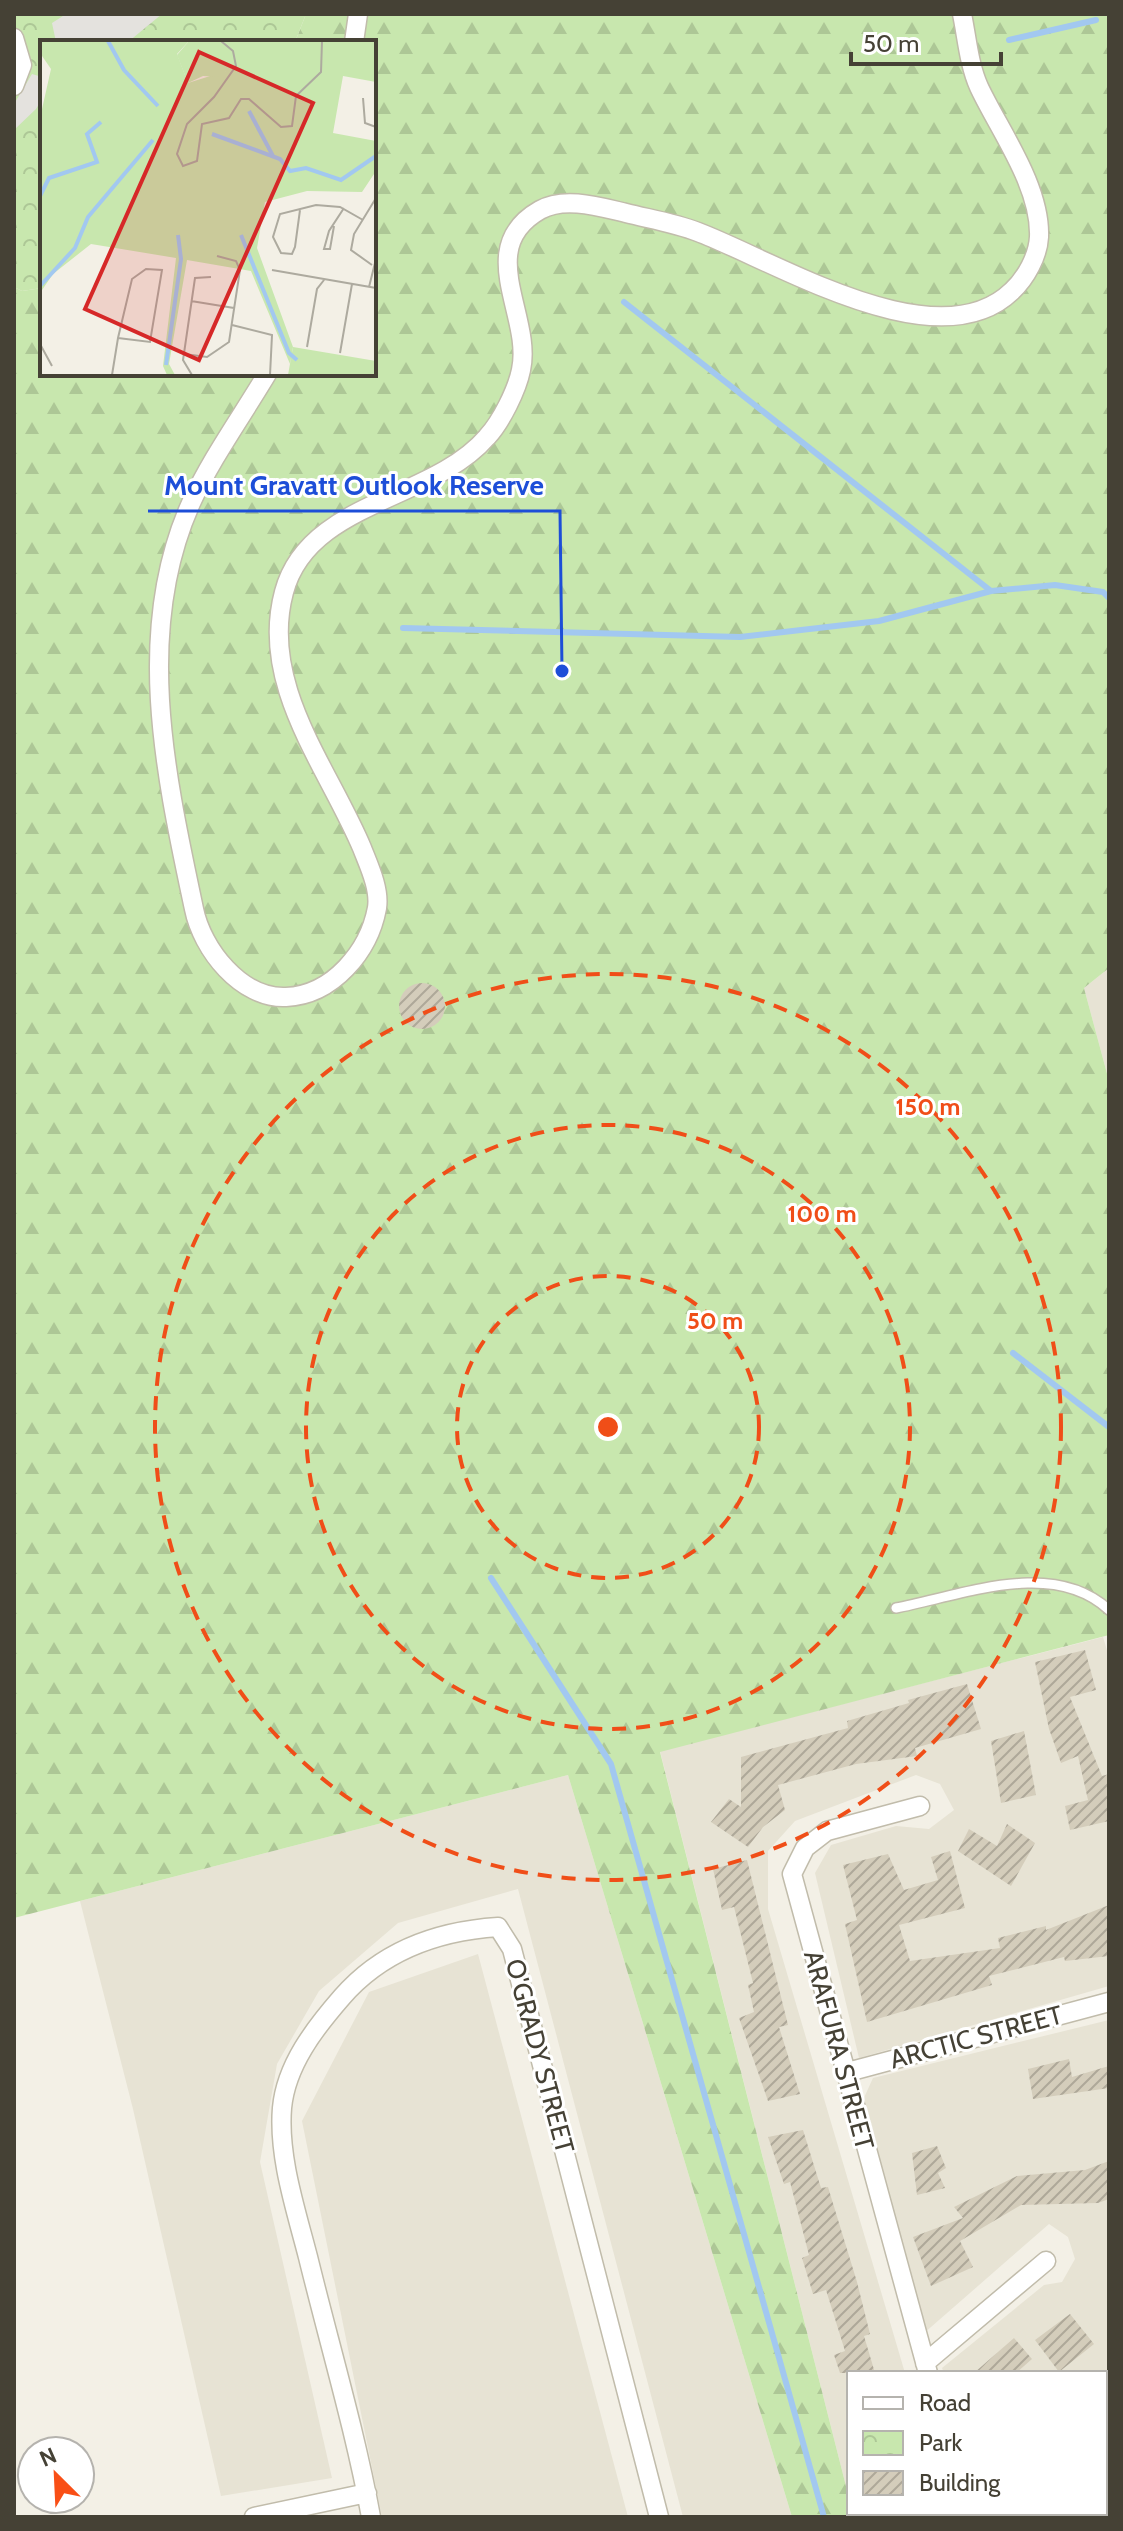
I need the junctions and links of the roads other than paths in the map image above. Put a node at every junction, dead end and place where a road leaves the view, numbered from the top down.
1 (358, 14) edge
2 (962, 14) edge
3 (14, 38) edge
4 (354, 40) edge
5 (14, 86) edge
6 (266, 376) edge
7 (896, 1608) dead end
8 (1109, 1610) edge
9 (920, 1806) dead end
10 (1109, 2002) edge
11 (844, 2073) junction
12 (1046, 2261) dead end
13 (926, 2368) edge
14 (367, 2493) junction
15 (254, 2517) edge
16 (371, 2517) edge
17 (659, 2517) edge

1 - 4 street
2 - 6 street
3 - 5 street
7 - 8 lane
9 - 11 street, ARAFURA STREET
10 - 11 street, ARCTIC STREET
11 - 13 street, ARAFURA STREET
12 - 13 street
14 - 15 street
14 - 16 street, O'GRADY STREET
14 - 17 street, O'GRADY STREET

